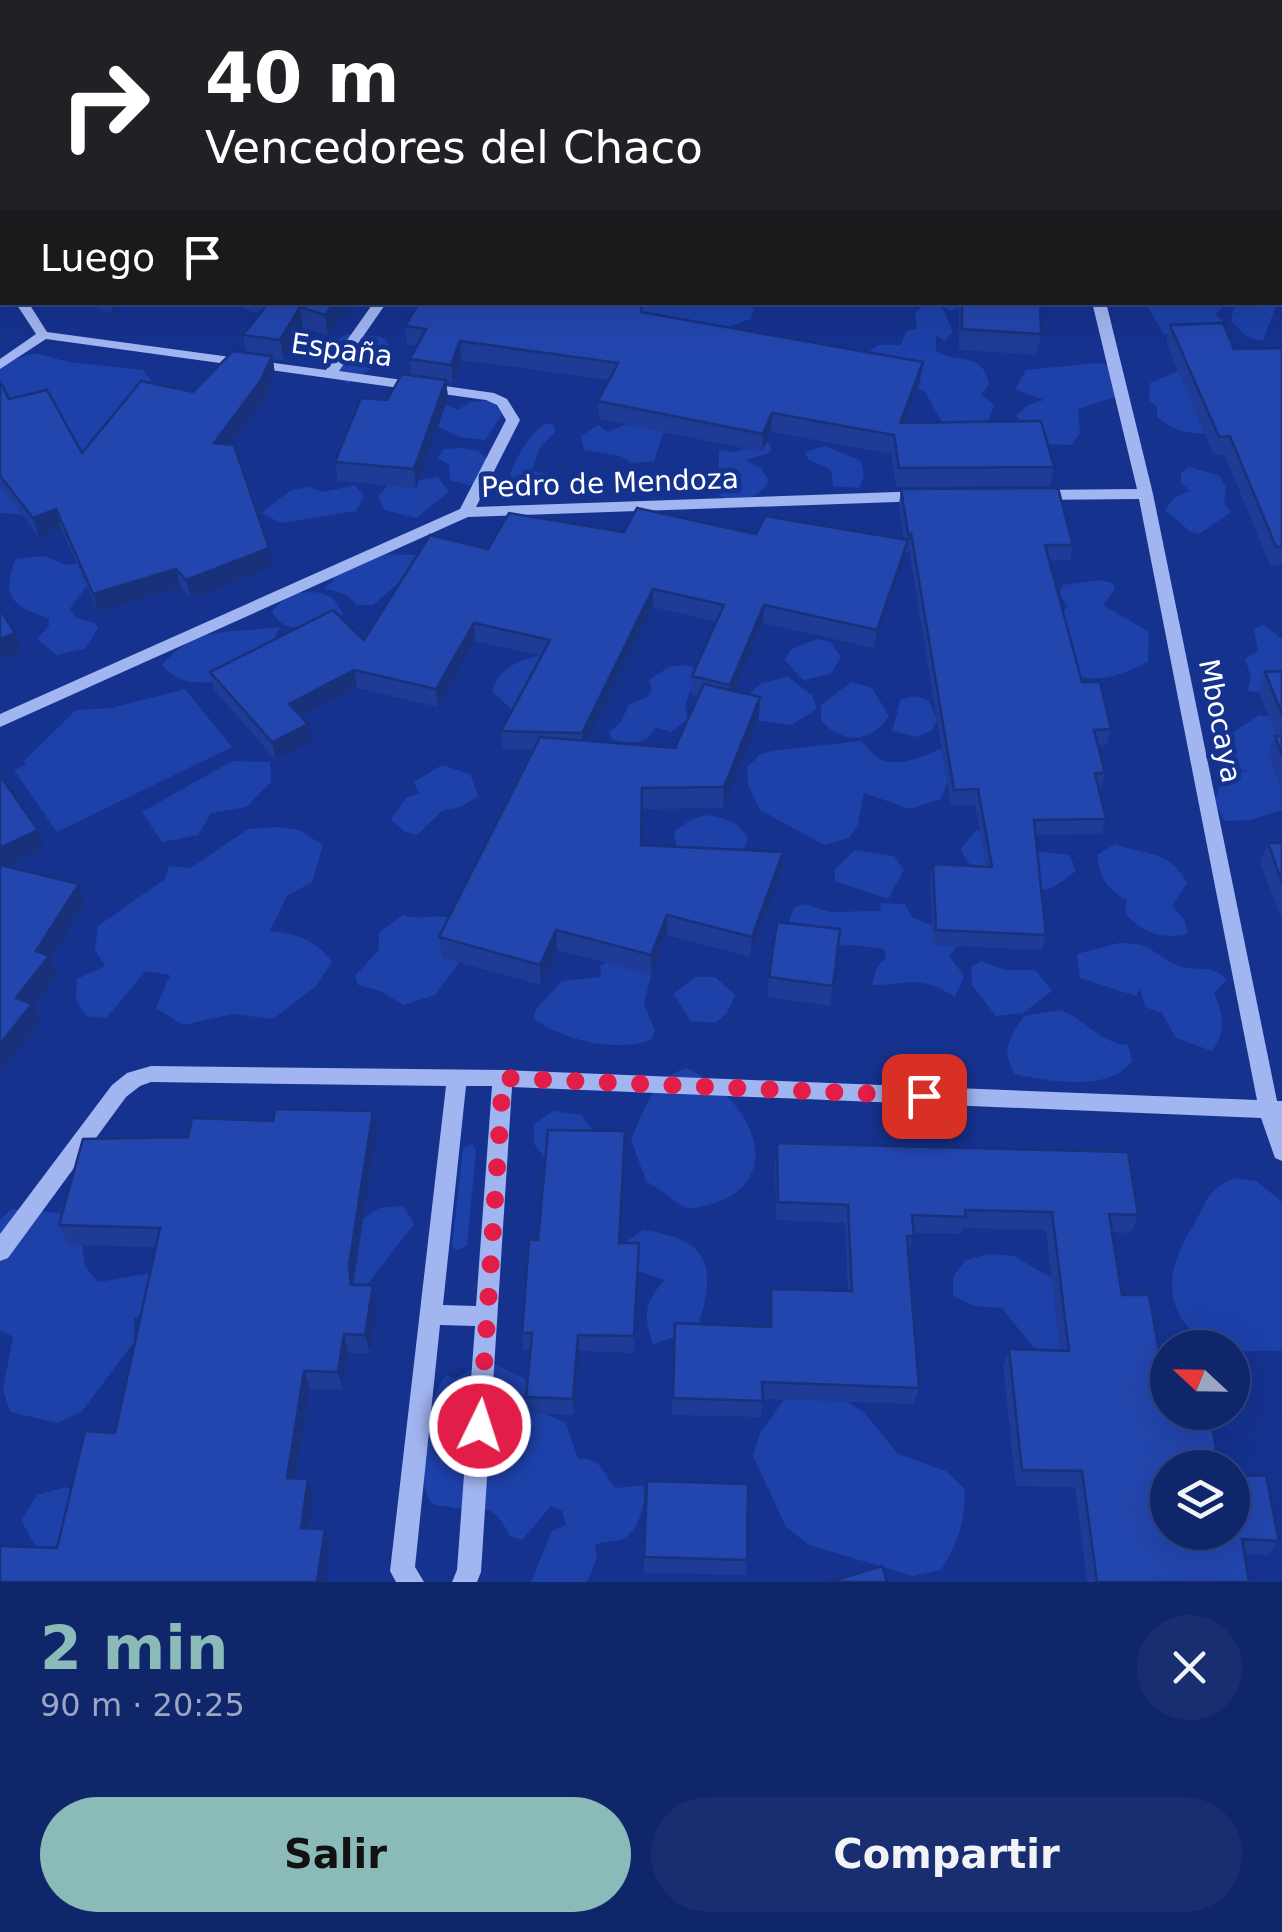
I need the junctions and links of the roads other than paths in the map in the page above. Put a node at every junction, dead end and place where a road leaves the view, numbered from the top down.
1 (23, 305) edge
2 (379, 305) edge
3 (1100, 305) edge
4 (43, 335) junction
5 (0, 366) edge
6 (330, 374) junction
7 (1146, 494) junction
8 (1007, 495) edge
9 (947, 496) edge
10 (466, 512) junction
11 (0, 721) edge
12 (457, 1077) junction
13 (503, 1078) junction
14 (1276, 1111) edge
15 (1282, 1152) edge
16 (0, 1252) edge
17 (431, 1315) junction
18 (487, 1316) junction
19 (412, 1582) edge
20 (464, 1582) edge

1 - 4 street
2 - 6 street
3 - 7 street, Mbocaya
4 - 5 street
4 - 6 street, España
6 - 10 street, España
7 - 8 street
7 - 14 street, Mbocaya
9 - 10 street, Pedro de Mendoza
10 - 11 street, Pedro de Mendoza
12 - 13 street
12 - 16 street
12 - 17 street
13 - 14 street
13 - 18 street
14 - 15 street, Mbocaya
17 - 18 street
17 - 19 street
18 - 20 street

